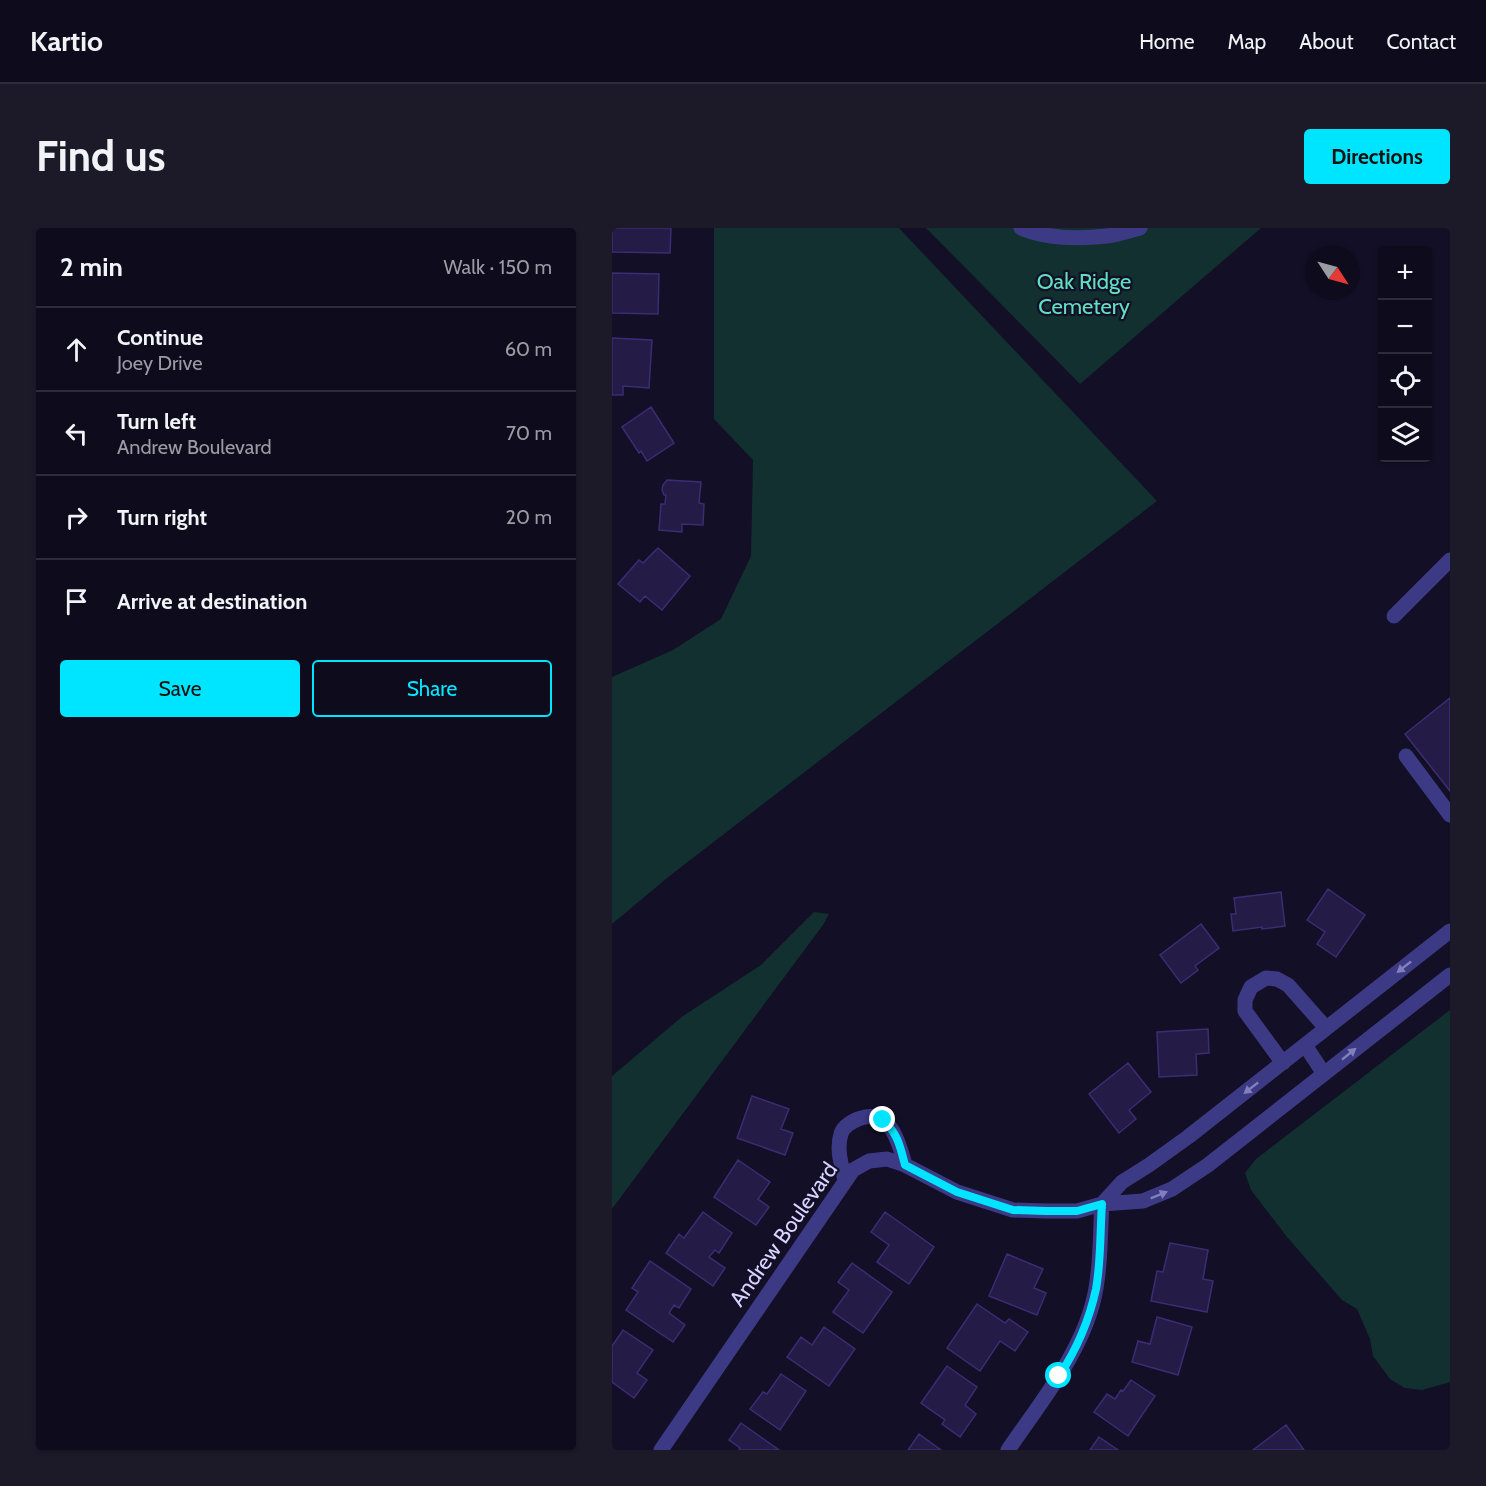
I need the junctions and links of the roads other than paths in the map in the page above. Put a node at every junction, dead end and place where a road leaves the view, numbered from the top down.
1 (1021, 228) edge
2 (1140, 228) edge
3 (1450, 560) edge
4 (1394, 616) dead end
5 (1406, 756) dead end
6 (1450, 815) edge
7 (1450, 931) edge
8 (1450, 975) edge
9 (1326, 1028) junction
10 (1305, 1045) junction
11 (1283, 1063) junction
12 (1324, 1074) junction
13 (905, 1165) junction
14 (845, 1181) junction
15 (1102, 1204) junction
16 (661, 1450) edge
17 (1008, 1450) edge

1 - 2 street
3 - 4 street
5 - 6 street
7 -> 9 street
12 -> 8 street, Andrew Boulevard
9 - 10 street
9 - 11 street
10 - 11 street
10 - 12 street
11 -> 15 street
15 -> 12 street, Andrew Boulevard
13 - 14 street, Andrew Boulevard
13 - 14 street
13 - 15 street, Andrew Boulevard
14 - 16 street, Andrew Boulevard
15 - 17 street

